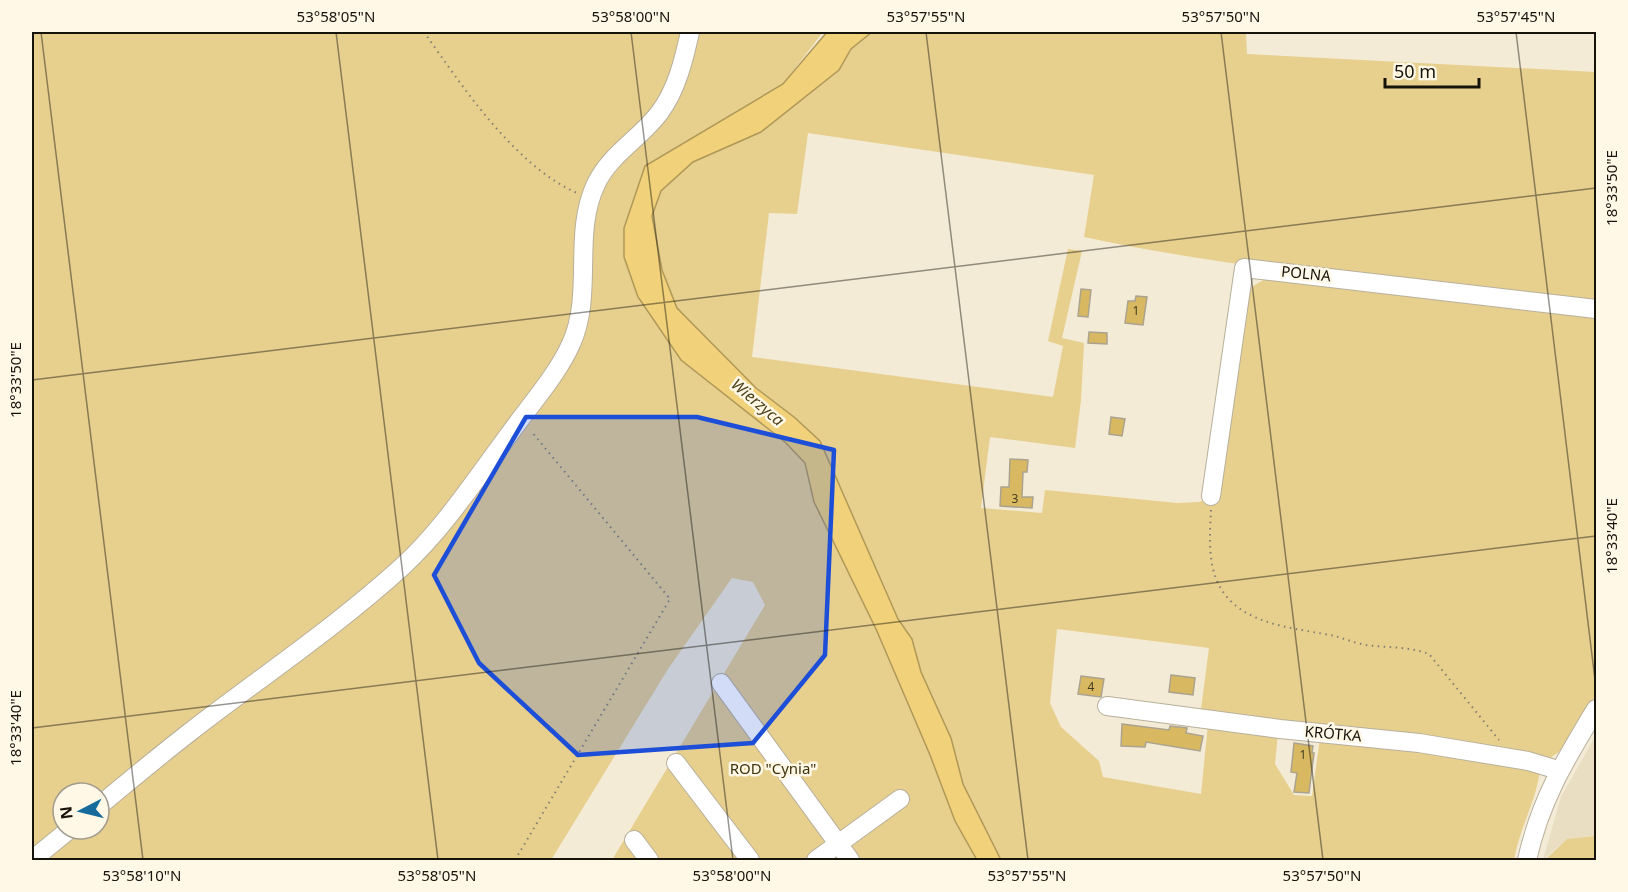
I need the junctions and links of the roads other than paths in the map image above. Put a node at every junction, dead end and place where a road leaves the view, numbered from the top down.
1 (690, 32) edge
2 (1596, 309) edge
3 (1211, 496) road end
4 (721, 683) dead end
5 (1107, 706) dead end
6 (1596, 709) edge
7 (676, 763) dead end
8 (1558, 770) junction
9 (111, 796) edge
10 (900, 799) dead end
11 (634, 840) dead end
12 (55, 841) edge
13 (838, 844) junction
14 (32, 860) edge
15 (650, 861) edge
16 (750, 861) edge
17 (816, 861) edge
18 (850, 861) edge
19 (1527, 861) edge

1 - 9 street
2 - 3 street, POLNA
4 - 13 street
5 - 8 street, KRÓTKA
6 - 8 street
7 - 16 street
8 - 19 street
10 - 13 street
11 - 15 street
12 - 14 street
13 - 17 street
13 - 18 street

